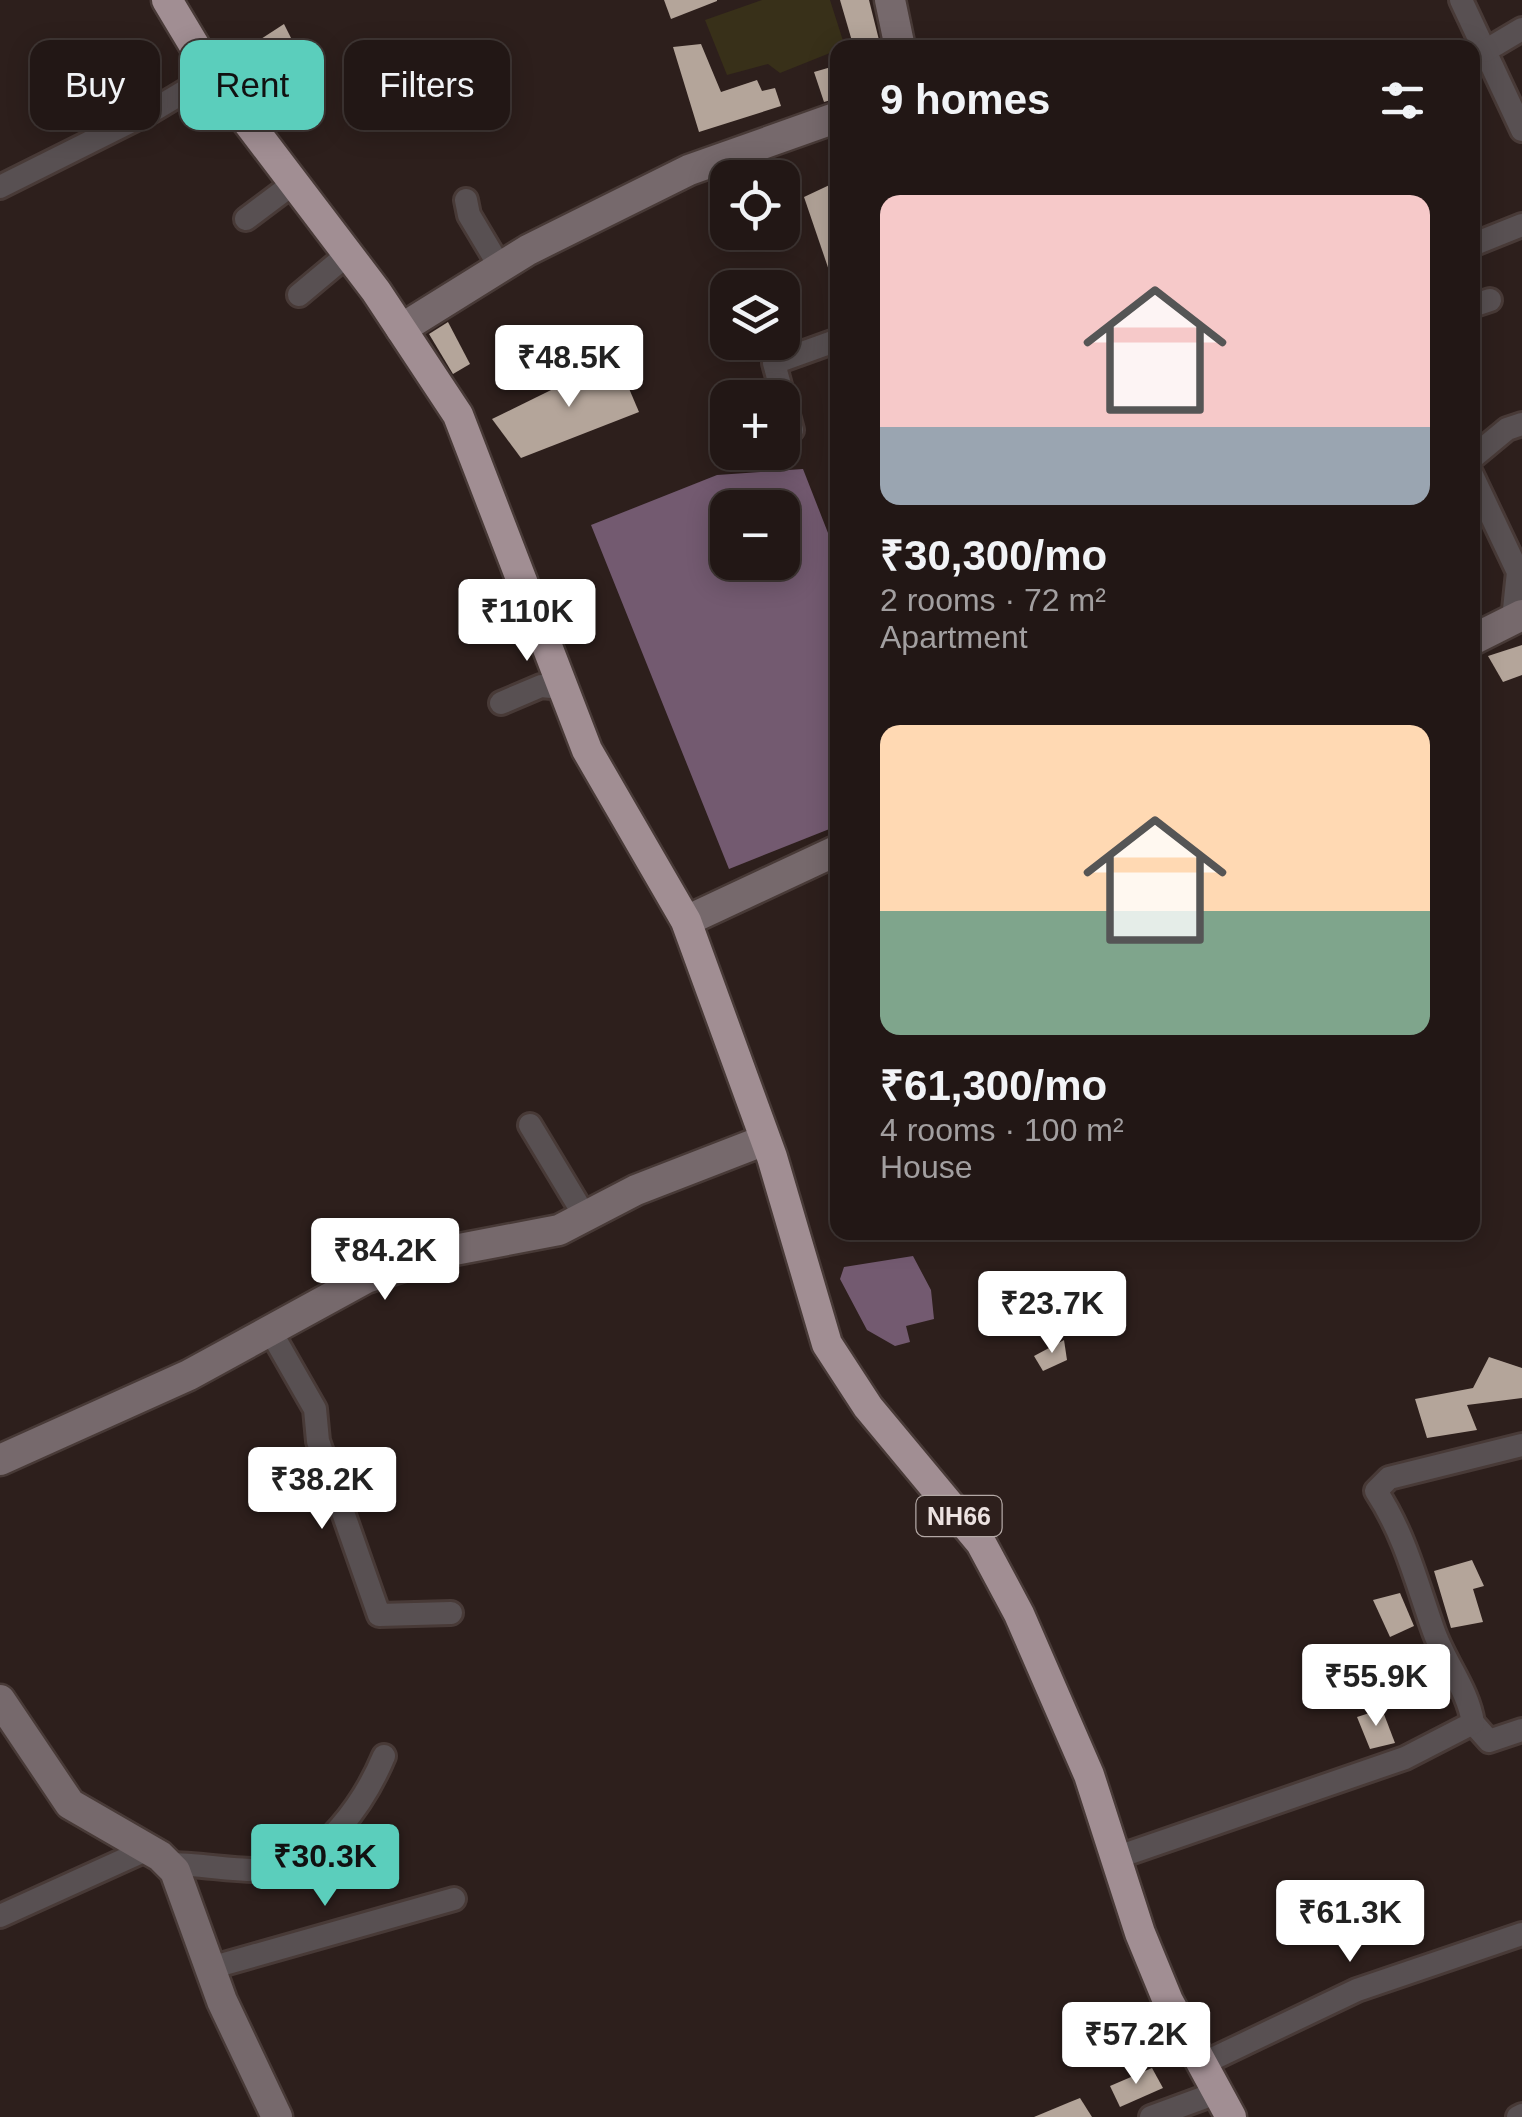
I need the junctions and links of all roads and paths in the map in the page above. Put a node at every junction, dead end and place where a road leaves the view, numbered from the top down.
1 (168, 0) edge
2 (890, 0) edge
3 (1461, 0) edge
4 (1522, 29) edge
5 (191, 40) edge
6 (898, 40) edge
7 (1480, 40) edge
8 (1480, 40) edge
9 (1485, 51) junction
10 (180, 94) edge
11 (830, 120) edge
12 (254, 130) edge
13 (1522, 130) edge
14 (294, 183) junction
15 (0, 187) edge
16 (466, 200) dead end
17 (246, 219) dead end
18 (1522, 226) edge
19 (1480, 242) edge
20 (348, 254) junction
21 (500, 267) junction
22 (299, 295) dead end
23 (401, 328) junction
24 (830, 343) edge
25 (779, 380) edge
26 (1522, 424) edge
27 (1480, 452) edge
28 (1480, 492) edge
29 (1518, 617) edge
30 (1480, 636) edge
31 (563, 688) junction
32 (501, 704) dead end
33 (830, 854) edge
34 (686, 921) junction
35 (530, 1125) dead end
36 (765, 1140) junction
37 (586, 1218) junction
38 (271, 1332) junction
39 (1522, 1445) edge
40 (0, 1460) edge
41 (451, 1613) dead end
42 (0, 1700) edge
43 (1473, 1724) junction
44 (1522, 1730) edge
45 (384, 1756) dead end
46 (158, 1857) junction
47 (1115, 1858) junction
48 (454, 1899) dead end
49 (0, 1916) edge
50 (1522, 1934) edge
51 (210, 1968) junction
52 (1204, 2064) junction
53 (1225, 2104) edge
54 (277, 2117) edge
55 (1152, 2117) edge

1 - 5 highway, NH66
2 - 6 street
3 - 8 street
4 - 9 street
7 - 9 street
9 - 13 street
10 - 15 street
11 - 21 street
12 - 14 highway, NH66
14 - 17 street
14 - 20 highway, NH66
16 - 21 street
18 - 19 street
20 - 22 street
20 - 23 highway, NH66
21 - 23 street
23 - 31 highway, NH66
24 - 25 street
26 - 27 street
28 - 29 street
29 - 30 street
31 - 32 street
31 - 34 highway, NH66
33 - 34 street
34 - 36 highway, NH66
35 - 37 street
36 - 37 street
36 - 47 highway, NH66
37 - 38 street
38 - 40 street
38 - 41 street
39 - 43 street
42 - 46 street
43 - 44 street
43 - 47 street
45 - 46 street
46 - 49 street
46 - 51 street
47 - 52 highway, NH66
48 - 51 street
50 - 52 street
51 - 54 street
52 - 53 highway, NH66
53 - 55 street

